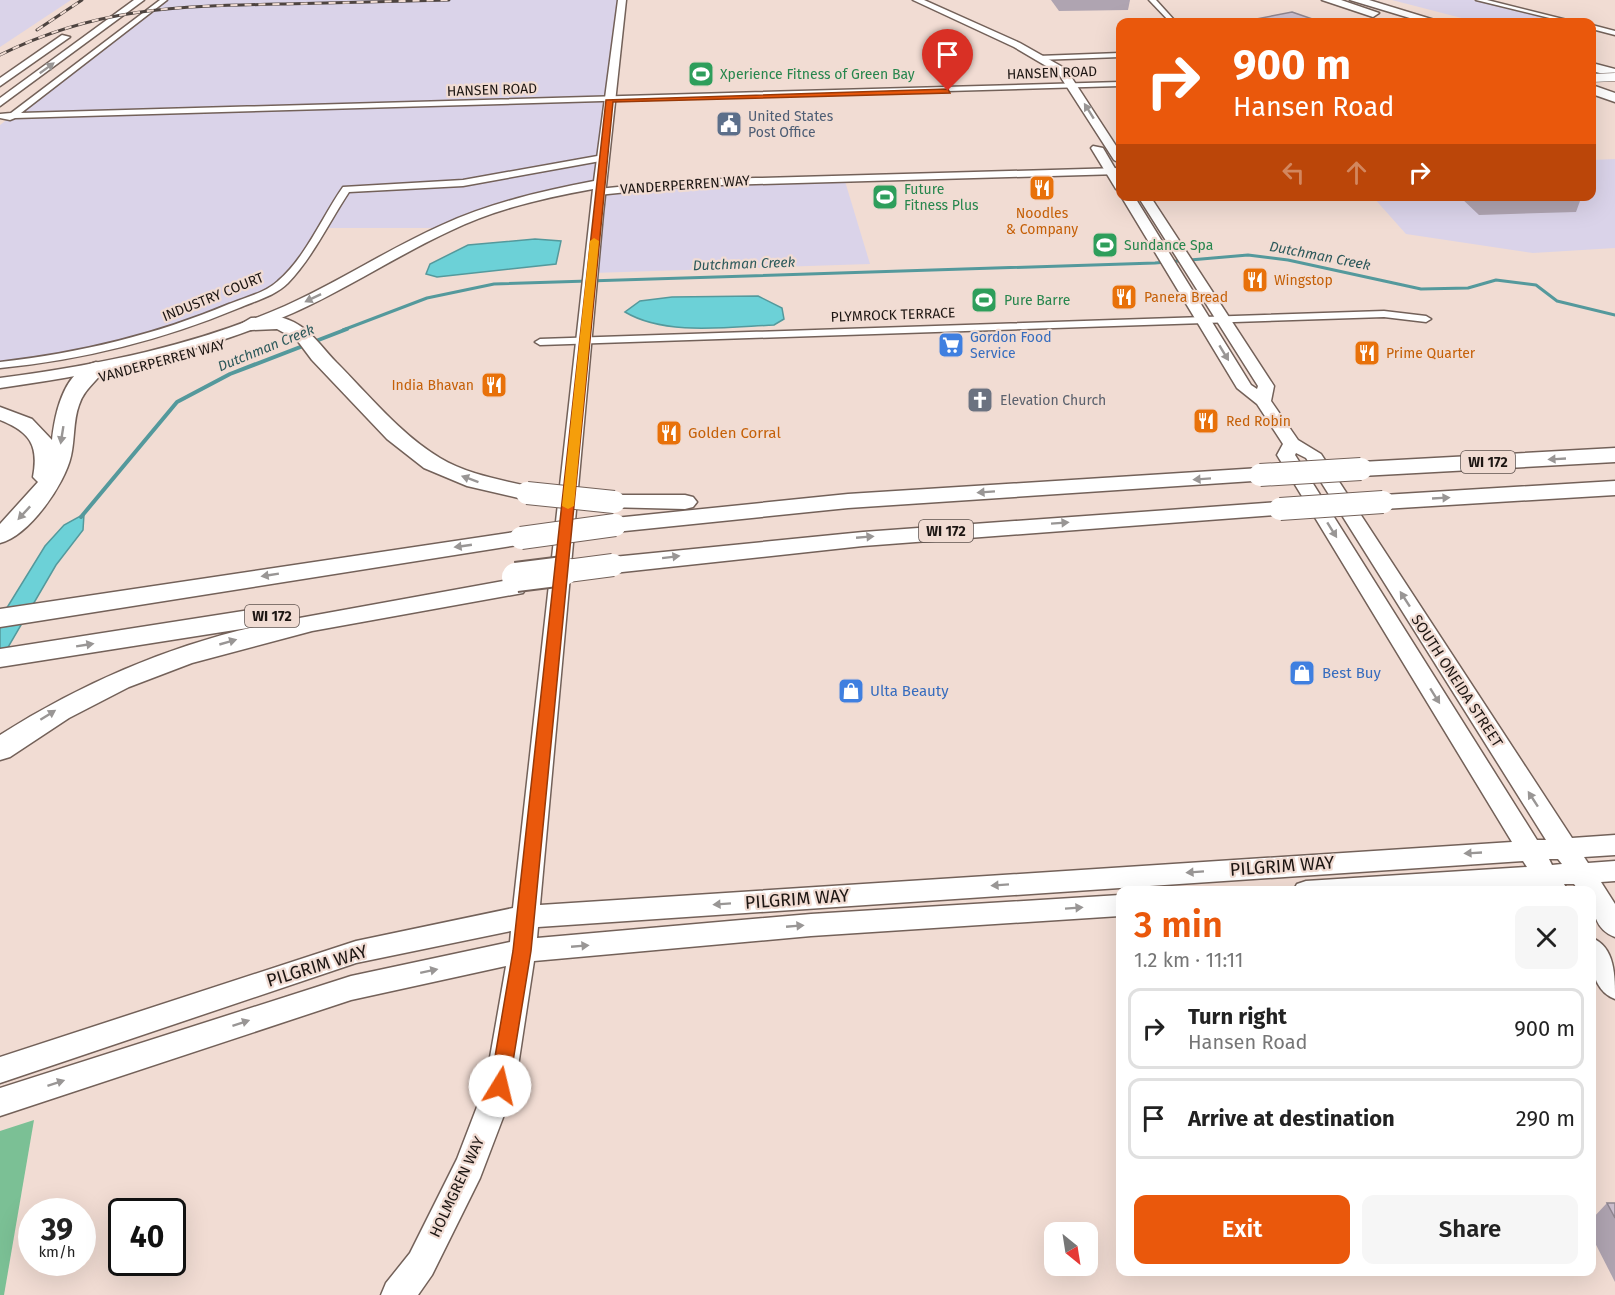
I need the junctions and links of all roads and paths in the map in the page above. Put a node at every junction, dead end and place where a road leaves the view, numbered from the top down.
1 (140, 0) edge
2 (164, 0) edge
3 (622, 0) edge
4 (917, 0) edge
5 (1152, 0) edge
6 (1356, 0) edge
7 (1479, 0) edge
8 (1324, 2) edge
9 (1169, 18) edge
10 (1372, 18) edge
11 (1390, 18) edge
12 (1421, 18) edge
13 (1555, 18) edge
14 (1596, 28) edge
15 (73, 31) dead end
16 (1615, 31) edge
17 (1116, 56) edge
18 (1038, 58) junction
19 (1596, 68) edge
20 (1615, 75) edge
21 (11, 76) junction
22 (1596, 77) edge
23 (1596, 78) edge
24 (0, 83) edge
25 (1615, 83) edge
26 (1116, 84) edge
27 (1596, 85) edge
28 (1067, 88) junction
29 (0, 89) edge
30 (1116, 89) edge
31 (1615, 90) edge
32 (1596, 91) edge
33 (1615, 98) edge
34 (609, 100) junction
35 (0, 103) edge
36 (0, 116) edge
37 (12, 116) junction
38 (0, 125) edge
39 (1116, 155) edge
40 (603, 158) junction
41 (1115, 168) edge
42 (599, 188) junction
43 (1130, 201) edge
44 (1147, 201) edge
45 (302, 316) junction
46 (1426, 319) dead end
47 (1223, 320) junction
48 (1204, 321) junction
49 (251, 324) junction
50 (283, 324) junction
51 (304, 336) junction
52 (585, 340) junction
53 (540, 342) dead end
54 (0, 365) edge
55 (88, 375) junction
56 (0, 382) edge
57 (0, 393) edge
58 (1263, 401) junction
59 (0, 413) edge
60 (1292, 444) junction
61 (1615, 455) edge
62 (44, 488) junction
63 (1615, 488) edge
64 (615, 513) junction
65 (0, 536) edge
66 (515, 582) junction
67 (0, 618) edge
68 (0, 658) edge
69 (0, 749) edge
70 (1615, 845) edge
71 (1564, 848) junction
72 (1531, 850) junction
73 (1615, 871) edge
74 (1580, 873) junction
75 (1550, 883) edge
76 (1458, 886) edge
77 (1589, 886) edge
78 (1596, 897) edge
79 (1116, 905) edge
80 (524, 917) junction
81 (1615, 926) edge
82 (522, 951) junction
83 (1596, 956) edge
84 (1615, 987) edge
85 (0, 1070) edge
86 (0, 1102) edge
87 (398, 1295) edge

35 -> 1 street
2 - 37 street
3 - 34 street, HOLMGREN WAY
4 - 18 street
5 - 9 street
6 - 12 highway
7 - 13 street
8 - 10 highway
8 - 11 highway
14 - 16 street
15 - 21 street
17 - 18 street
18 - 28 street
19 - 20 highway
20 - 22 street, bridge
21 - 24 street
21 - 29 street
23 - 25 highway
26 - 28 street, HANSEN ROAD
27 - 31 highway
28 - 30 street, HANSEN ROAD
28 - 34 street, HANSEN ROAD
39 -> 28 street
28 - 41 street
32 - 33 highway
34 - 37 street, HANSEN ROAD
34 - 40 street, HOLMGREN WAY
36 - 37 street, HANSEN ROAD
37 - 38 street
40 - 42 street, HOLMGREN WAY
40 - 54 street, INDUSTRY COURT
41 - 42 street, VANDERPERREN WAY
42 - 45 street, VANDERPERREN WAY
42 -> 49 street, VANDERPERREN WAY
42 - 52 street, HOLMGREN WAY
43 - 48 street, SOUTH ONEIDA STREET
44 - 47 street, SOUTH ONEIDA STREET
45 - 50 street, VANDERPERREN WAY
45 - 51 highway
46 - 47 street, PLYMROCK TERRACE
47 - 48 street, PLYMROCK TERRACE
47 - 58 street, SOUTH ONEIDA STREET
48 - 52 street, PLYMROCK TERRACE
48 -> 58 street, SOUTH ONEIDA STREET
49 - 50 highway
49 - 55 street, VANDERPERREN WAY
50 - 51 highway
50 - 55 street, VANDERPERREN WAY
64 -> 51 highway, bridge
52 - 53 street, PLYMROCK TERRACE
52 - 80 street, HOLMGREN WAY
55 - 56 street, VANDERPERREN WAY
55 - 57 street, VANDERPERREN WAY
55 -> 62 highway
58 - 60 street, SOUTH ONEIDA STREET
59 - 62 highway
71 -> 60 street, SOUTH ONEIDA STREET
60 -> 72 street, SOUTH ONEIDA STREET
61 -> 64 highway, WI 172, bridge
62 -> 65 highway
66 -> 63 highway, WI 172, bridge
64 -> 67 highway, bridge
68 -> 66 highway, WI 172
69 -> 66 highway
70 - 71 street, PILGRIM WAY
71 - 72 street, PILGRIM WAY
71 - 74 street, SOUTH ONEIDA STREET
72 - 75 street, SOUTH ONEIDA STREET
72 -> 80 street, PILGRIM WAY
73 - 74 street, PILGRIM WAY
74 - 75 street, PILGRIM WAY
74 - 77 street, SOUTH ONEIDA STREET
75 - 76 street, PILGRIM WAY
78 - 81 street, SOUTH ONEIDA STREET
82 -> 79 street, PILGRIM WAY
80 - 82 street, HOLMGREN WAY
80 - 85 street, PILGRIM WAY
86 -> 82 street, PILGRIM WAY
82 - 87 street, HOLMGREN WAY
83 - 84 street

